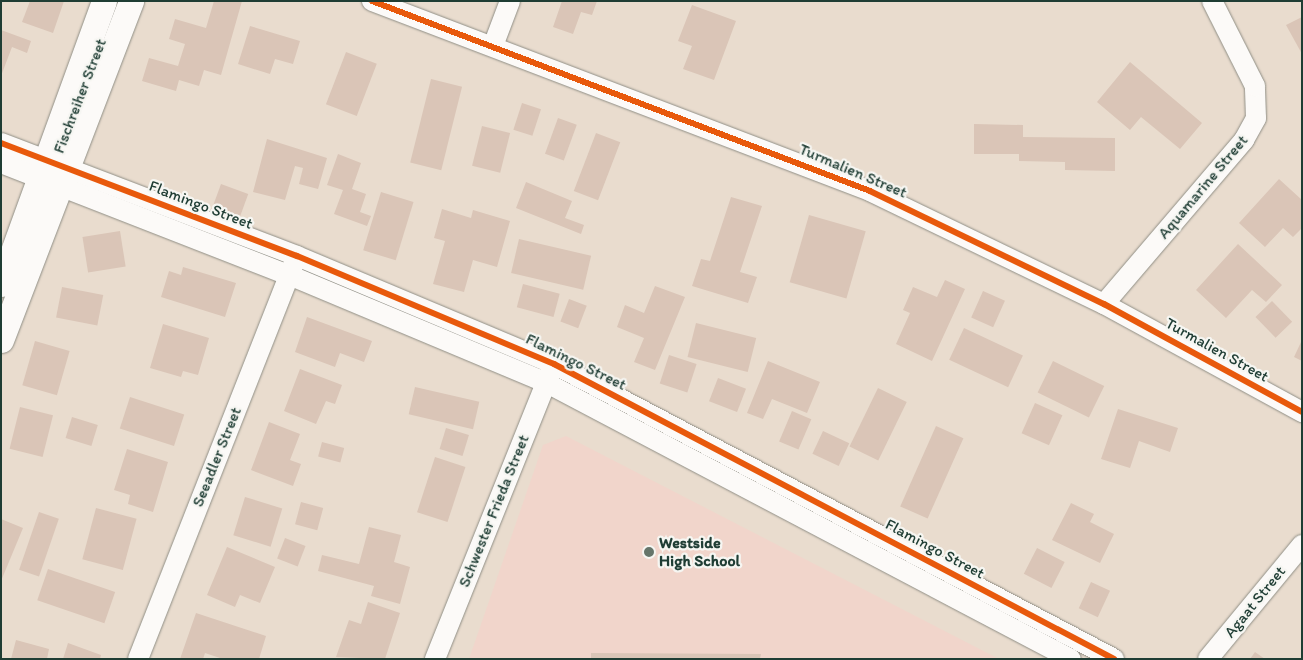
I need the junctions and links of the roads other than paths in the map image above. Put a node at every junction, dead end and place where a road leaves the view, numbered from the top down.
1 (104, 1) edge
2 (131, 1) edge
3 (372, 1) edge
4 (510, 1) edge
5 (1212, 1) edge
6 (493, 46) junction
7 (1, 143) edge
8 (1, 163) edge
9 (54, 173) junction
10 (297, 256) junction
11 (289, 275) junction
12 (1, 284) edge
13 (1104, 304) junction
14 (1, 340) edge
15 (554, 364) junction
16 (545, 382) junction
17 (1302, 412) edge
18 (1302, 545) edge
19 (138, 659) edge
20 (436, 659) edge
21 (1071, 659) edge
22 (1114, 659) edge
23 (1208, 659) edge

1 - 9 street, Fischreiher Street
2 - 9 street, Fischreiher Street
3 - 6 street, Turmalien Street
4 - 6 street
5 - 13 street, Aquamarine Street
6 - 13 street, Turmalien Street
7 - 9 street, Flamingo Street
8 - 9 street, Flamingo Street
9 - 10 street, Flamingo Street
9 - 11 street, Flamingo Street
9 - 12 street, Fischreiher Street
9 - 14 street, Fischreiher Street
10 - 11 street, Seeadler Street
10 - 15 street, Flamingo Street
11 - 16 street, Flamingo Street
11 - 19 street, Seeadler Street
13 - 17 street, Turmalien Street
15 - 16 street, Schwester Frieda Street
15 - 22 street, Flamingo Street
16 - 20 street, Schwester Frieda Street
16 - 21 street, Flamingo Street
18 - 23 street, Agaat Street

